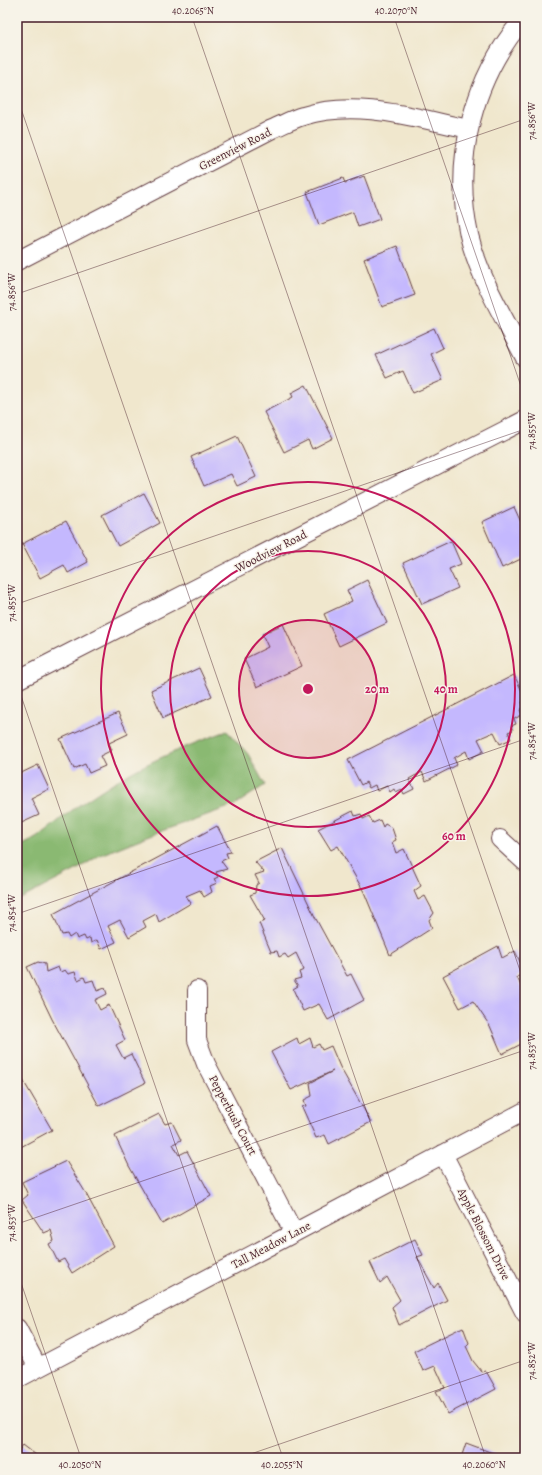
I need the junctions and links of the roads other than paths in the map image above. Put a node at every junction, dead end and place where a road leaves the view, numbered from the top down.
1 (525, 17) edge
2 (469, 129) junction
3 (17, 260) edge
4 (525, 358) edge
5 (525, 420) edge
6 (17, 680) edge
7 (500, 839) dead end
8 (525, 862) edge
9 (197, 990) dead end
10 (525, 1111) edge
11 (443, 1154) junction
12 (294, 1233) junction
13 (525, 1313) edge
14 (17, 1328) edge
15 (38, 1368) junction
16 (17, 1379) edge

1 - 2 street
2 - 3 street, Greenview Road
2 - 4 street
5 - 6 street, Woodview Road
7 - 8 street
9 - 12 street, Pepperbush Court
10 - 11 street, Tall Meadow Lane
11 - 12 street, Tall Meadow Lane
11 - 13 street, Apple Blossom Drive
12 - 15 street, Tall Meadow Lane
14 - 15 street
15 - 16 street, Tall Meadow Lane

